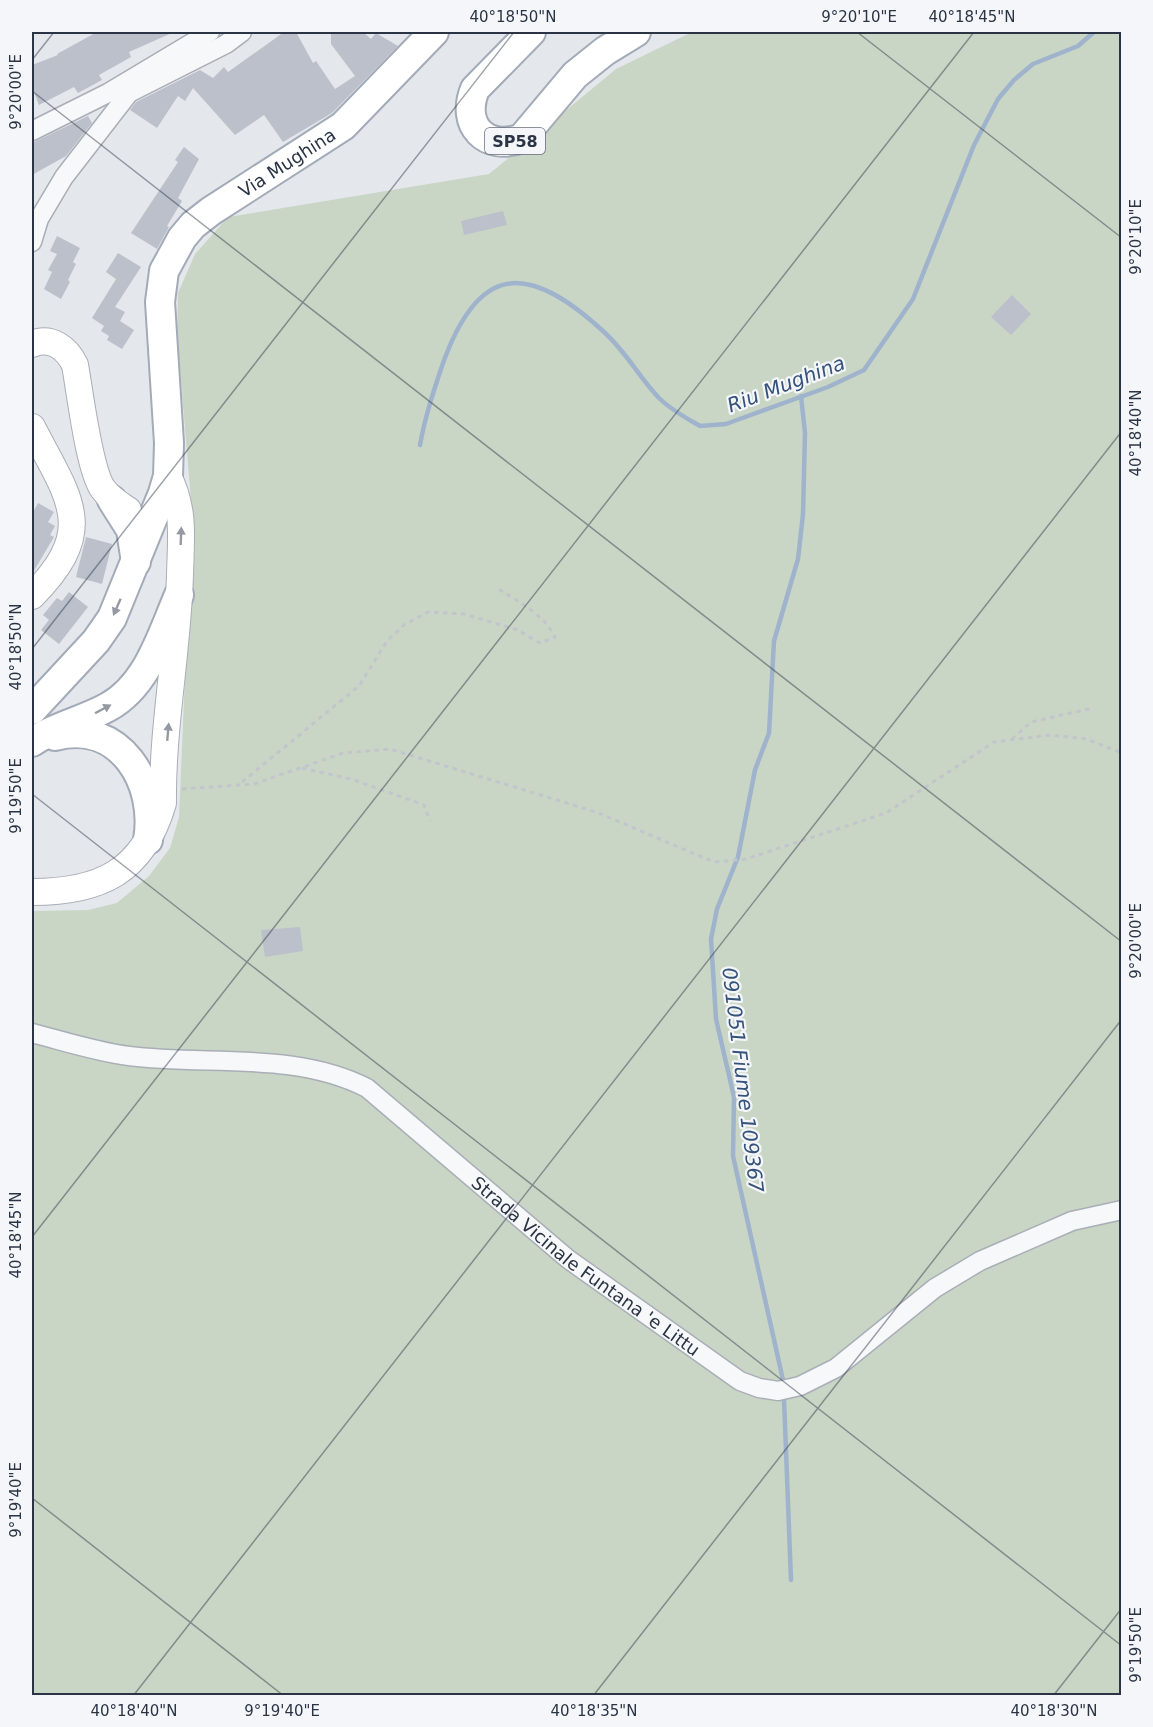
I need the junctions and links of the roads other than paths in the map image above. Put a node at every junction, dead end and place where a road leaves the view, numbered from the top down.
1 (210, 32) edge
2 (242, 32) edge
3 (434, 32) edge
4 (531, 32) edge
5 (636, 32) edge
6 (32, 131) edge
7 (32, 242) edge
8 (32, 344) edge
9 (32, 427) edge
10 (168, 476) junction
11 (112, 500) junction
12 (154, 514) junction
13 (136, 562) junction
14 (179, 595) junction
15 (32, 596) edge
16 (32, 710) edge
17 (32, 742) edge
18 (32, 747) edge
19 (148, 840) junction
20 (32, 892) edge
21 (32, 1033) edge
22 (1122, 1210) edge

1 - 6 street
2 - 7 street
3 - 10 main road, Via Mughina
4 - 5 main road, SP58
8 - 11 street
9 - 15 street
10 - 12 main road, Via Mughina
14 -> 10 street
11 - 12 street
11 - 13 main road
12 - 13 main road, Via Mughina
13 -> 16 main road, Via Mughina
17 -> 14 main road
19 -> 14 street
18 - 19 main road
19 - 20 street
21 - 22 street, Strada Vicinale Funtana 'e Littu

